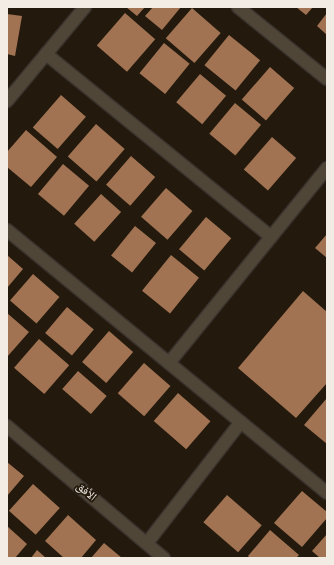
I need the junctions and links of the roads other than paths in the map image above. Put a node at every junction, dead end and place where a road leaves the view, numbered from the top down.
1 (85, 7) edge
2 (238, 7) edge
3 (46, 54) junction
4 (327, 79) edge
5 (7, 101) edge
6 (327, 168) edge
7 (7, 230) edge
8 (271, 237) junction
9 (169, 363) junction
10 (241, 422) junction
11 (7, 426) edge
12 (327, 493) edge
13 (147, 543) junction
14 (164, 558) edge

1 - 3 street
2 - 4 street
3 - 5 street
3 - 8 street
6 - 8 street
7 - 9 street
8 - 9 street
9 - 10 street
10 - 12 street
10 - 13 street
11 - 13 street, الأفق
13 - 14 street, الأفق

